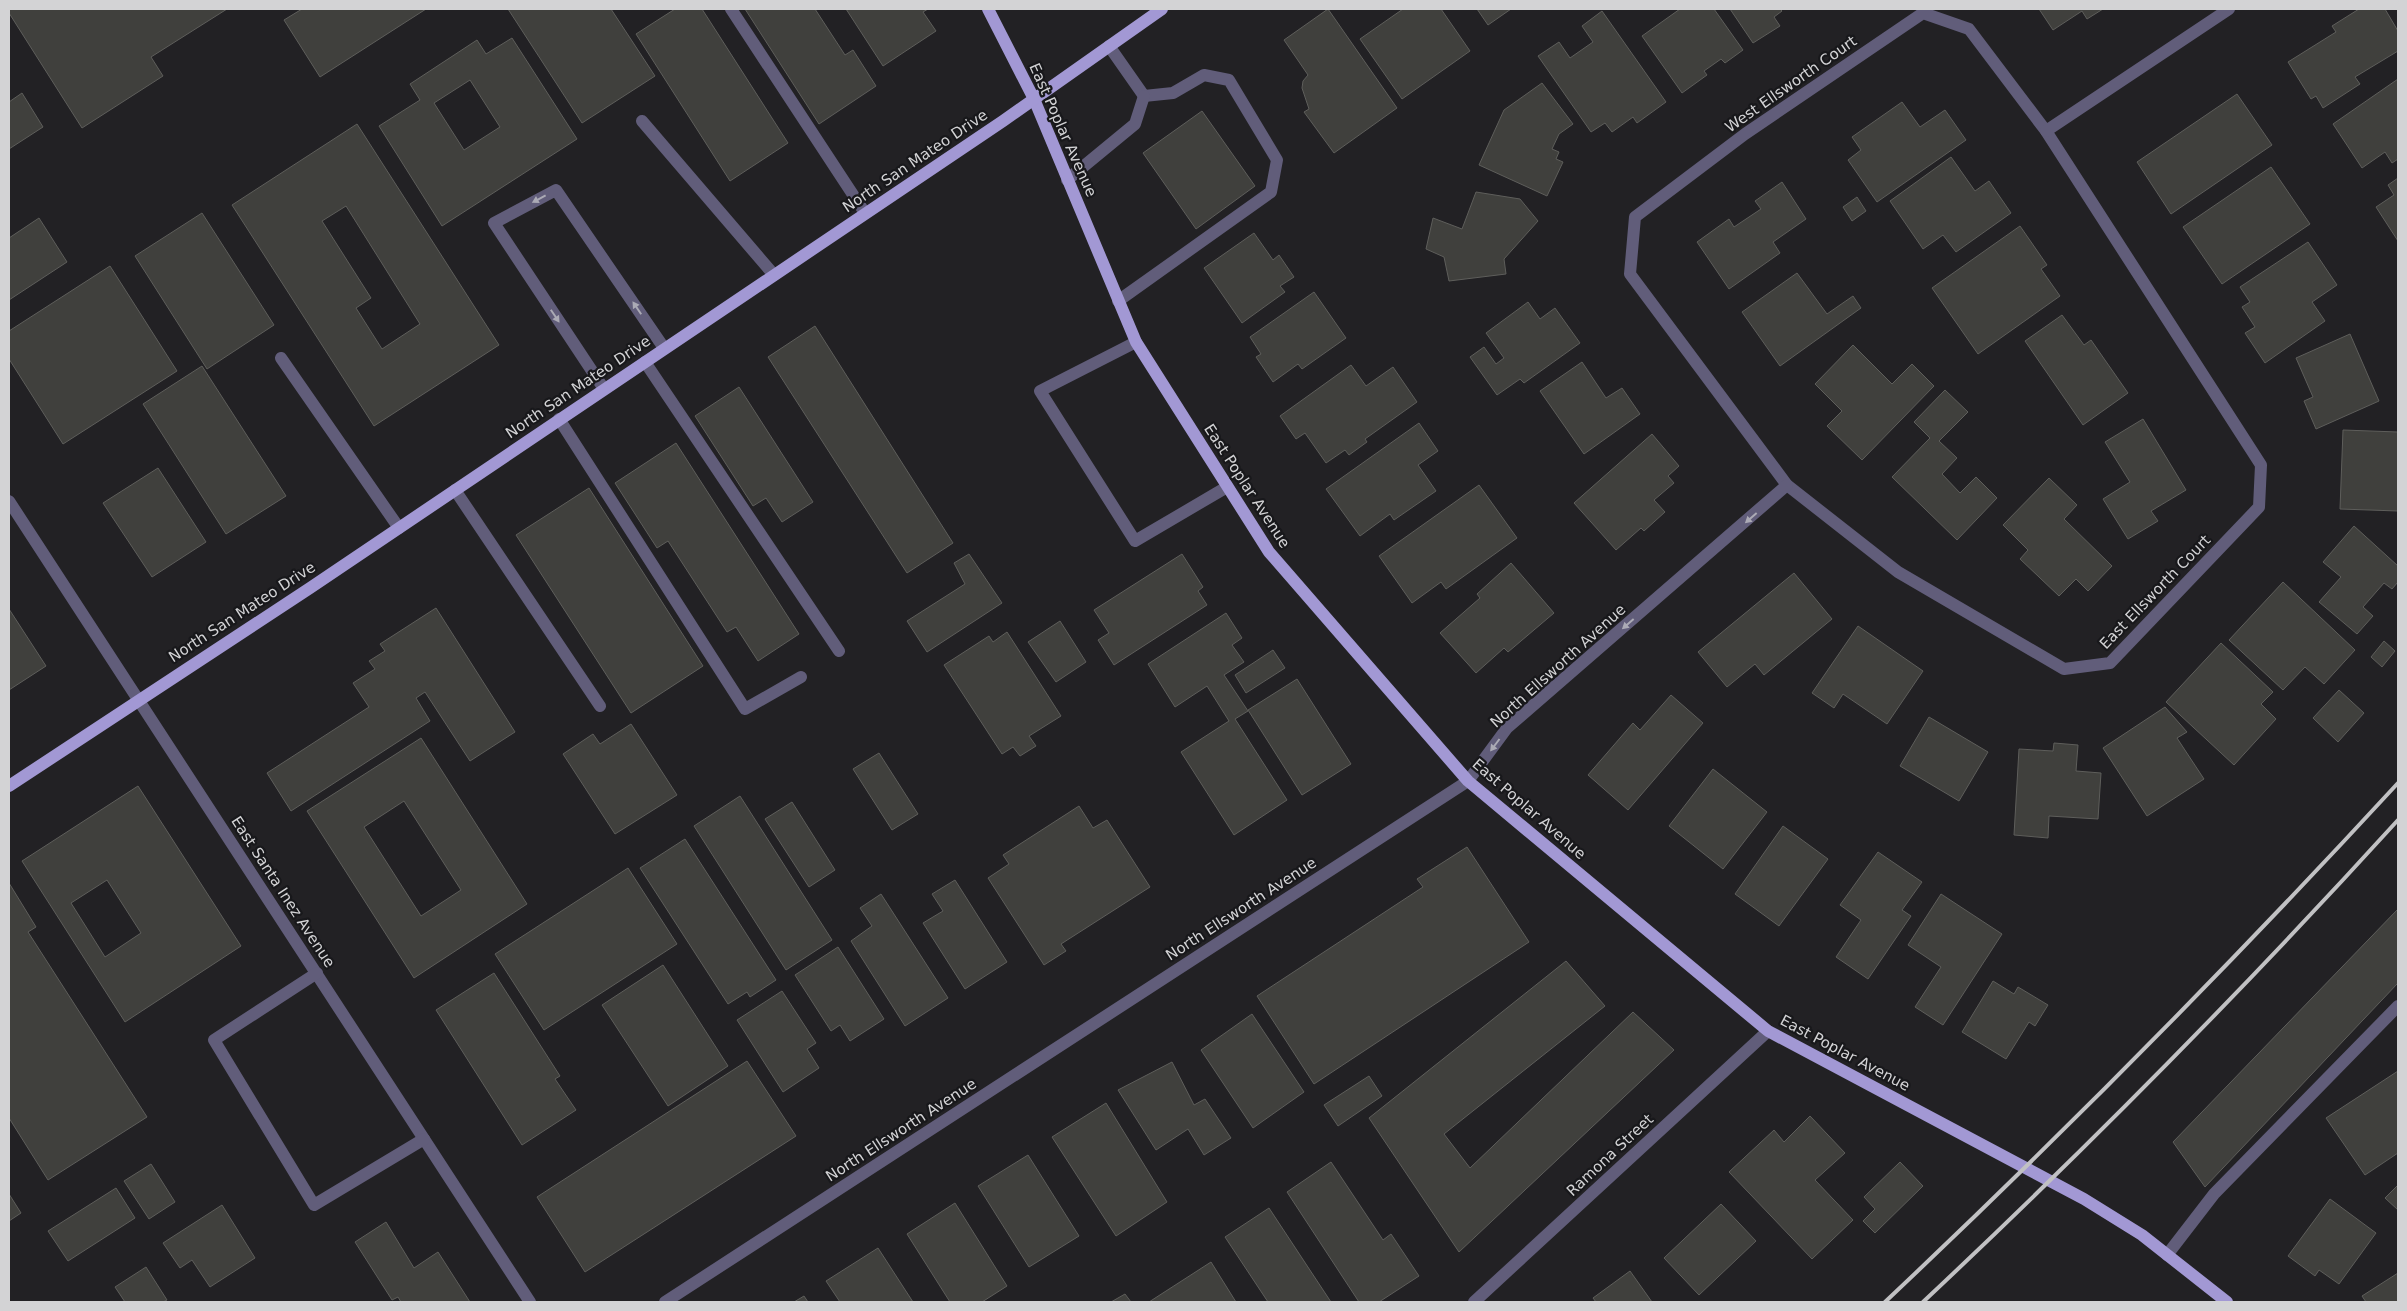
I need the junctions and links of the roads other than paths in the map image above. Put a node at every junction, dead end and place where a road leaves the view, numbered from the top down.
1 (731, 9) edge
2 (988, 9) edge
3 (1162, 9) edge
4 (2229, 9) edge
5 (1109, 46) junction
6 (1144, 96) junction
7 (1034, 100) junction
8 (642, 121) dead end
9 (2046, 131) junction
10 (1067, 180) junction
11 (865, 213) junction
12 (774, 275) junction
13 (2153, 300) joint
14 (1118, 301) junction
15 (1136, 342) junction
16 (664, 348) junction
17 (280, 358) dead end
18 (645, 362) junction
19 (604, 389) junction
20 (559, 419) junction
21 (1787, 485) junction
22 (1227, 487) junction
23 (455, 490) junction
24 (9, 500) edge
25 (399, 528) junction
26 (839, 652) dead end
27 (801, 677) dead end
28 (138, 700) junction
29 (600, 706) dead end
30 (1468, 781) junction
31 (9, 786) edge
32 (317, 973) junction
33 (2398, 1006) edge
34 (1768, 1031) junction
35 (424, 1139) junction
36 (2167, 1255) junction
37 (530, 1302) edge
38 (665, 1302) edge
39 (1474, 1302) edge
40 (2227, 1302) edge

1 - 11 street
2 - 7 main road, East Poplar Avenue
3 - 5 main road, North San Mateo Drive
4 - 9 street
5 - 6 street
5 - 7 main road, North San Mateo Drive
6 - 10 street
6 - 14 street
7 - 10 main road, East Poplar Avenue
7 - 11 main road, North San Mateo Drive
8 - 12 street
9 - 13 street, West Ellsworth Court
9 - 21 street, West Ellsworth Court
10 - 14 main road, East Poplar Avenue
11 - 12 main road, North San Mateo Drive
12 - 16 main road, North San Mateo Drive
13 - 21 street, East Ellsworth Court
14 - 15 main road, East Poplar Avenue
15 - 22 main road, East Poplar Avenue
15 - 22 street
16 - 18 main road, North San Mateo Drive
16 -> 19 street
17 - 25 street
18 - 19 main road, North San Mateo Drive
18 - 26 street
19 - 20 main road, North San Mateo Drive
20 - 23 main road, North San Mateo Drive
20 - 27 street
21 -> 30 street, North Ellsworth Avenue
22 - 30 main road, East Poplar Avenue
23 - 25 main road, North San Mateo Drive
23 - 29 street
24 - 28 street, East Santa Inez Avenue
25 - 28 main road, North San Mateo Drive
28 - 31 main road, North San Mateo Drive
28 - 32 street, East Santa Inez Avenue
30 - 34 main road, East Poplar Avenue
30 - 38 street, North Ellsworth Avenue
32 - 35 street, East Santa Inez Avenue
32 - 35 street
33 - 36 street
34 - 36 main road, East Poplar Avenue
34 - 39 street, Ramona Street
35 - 37 street, East Santa Inez Avenue
36 - 40 main road, East Poplar Avenue

